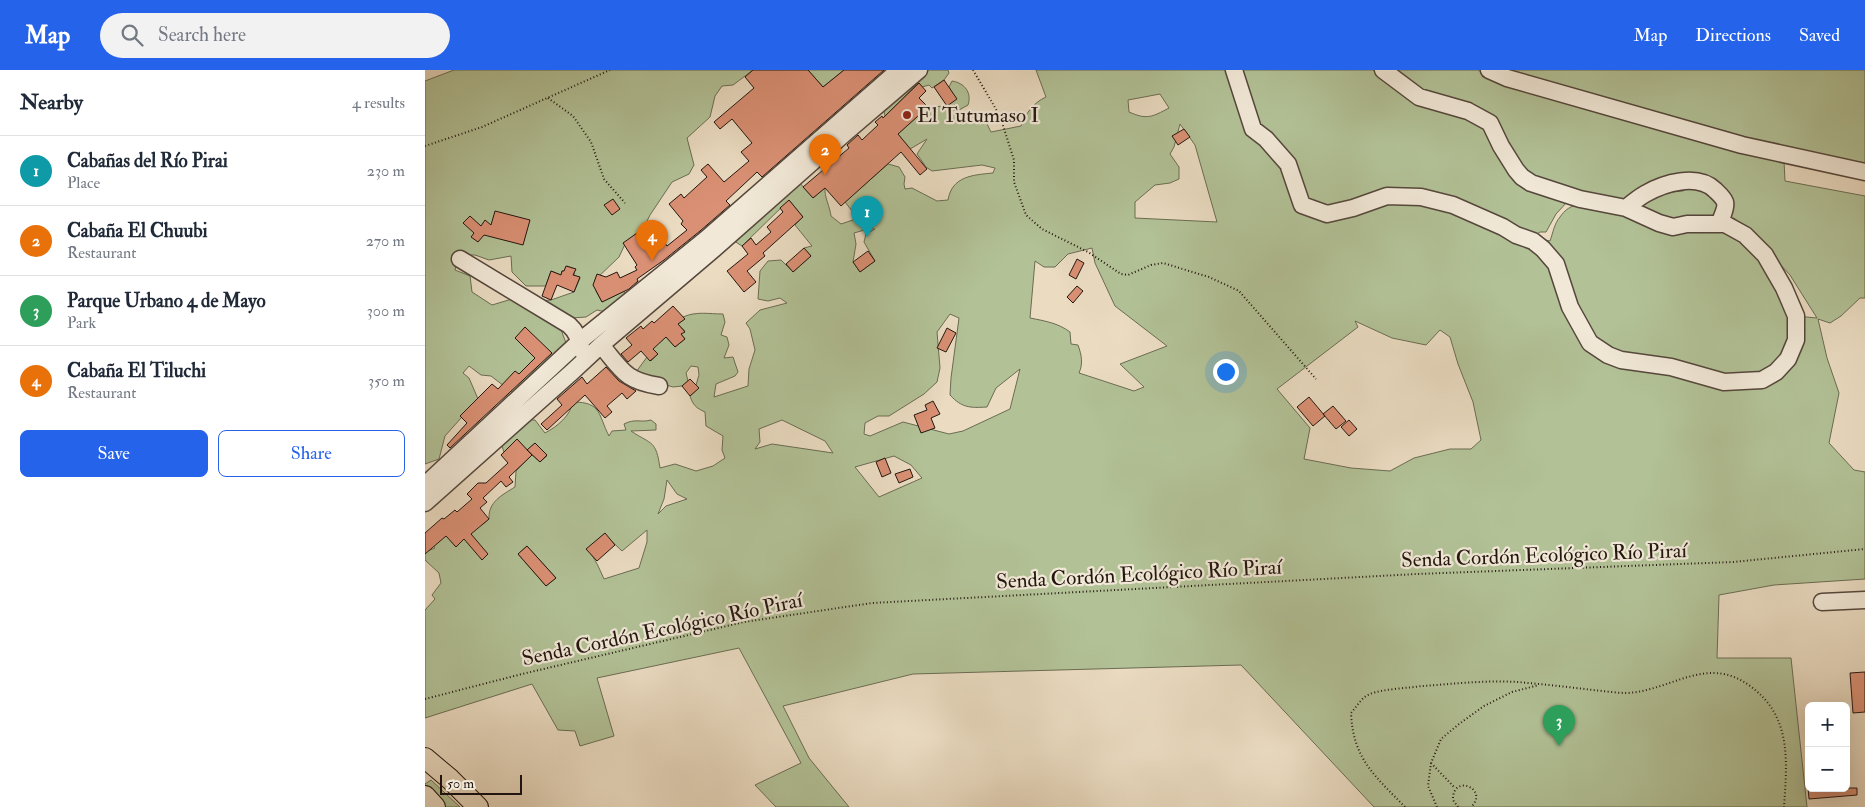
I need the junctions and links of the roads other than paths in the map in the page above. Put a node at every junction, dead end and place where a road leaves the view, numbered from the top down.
1 (899, 70) edge
2 (919, 70) edge
3 (1234, 70) edge
4 (1383, 70) edge
5 (1489, 70) edge
6 (840, 129) junction
7 (1865, 172) edge
8 (1626, 208) junction
9 (1720, 224) junction
10 (460, 259) dead end
11 (606, 334) junction
12 (580, 341) junction
13 (584, 360) junction
14 (554, 366) junction
15 (565, 378) junction
16 (659, 386) dead end
17 (516, 401) junction
18 (531, 409) junction
19 (461, 463) junction
20 (425, 486) edge
21 (425, 503) edge
22 (1865, 600) edge
23 (1822, 602) dead end
24 (425, 758) edge
25 (478, 807) edge

1 - 6 lane
2 - 6 lane
3 - 9 lane
4 - 8 lane
5 - 7 lane
6 - 11 lane
8 - 9 lane
8 - 9 lane
10 - 12 lane
11 - 12 lane
11 - 13 lane
11 - 16 lane
12 - 13 lane
12 - 14 lane
13 - 15 lane
14 - 15 lane
14 - 17 lane
15 - 18 lane
17 - 18 lane
17 - 19 lane
18 - 19 lane
19 - 20 lane
19 - 21 lane
22 - 23 lane
24 - 25 main road

